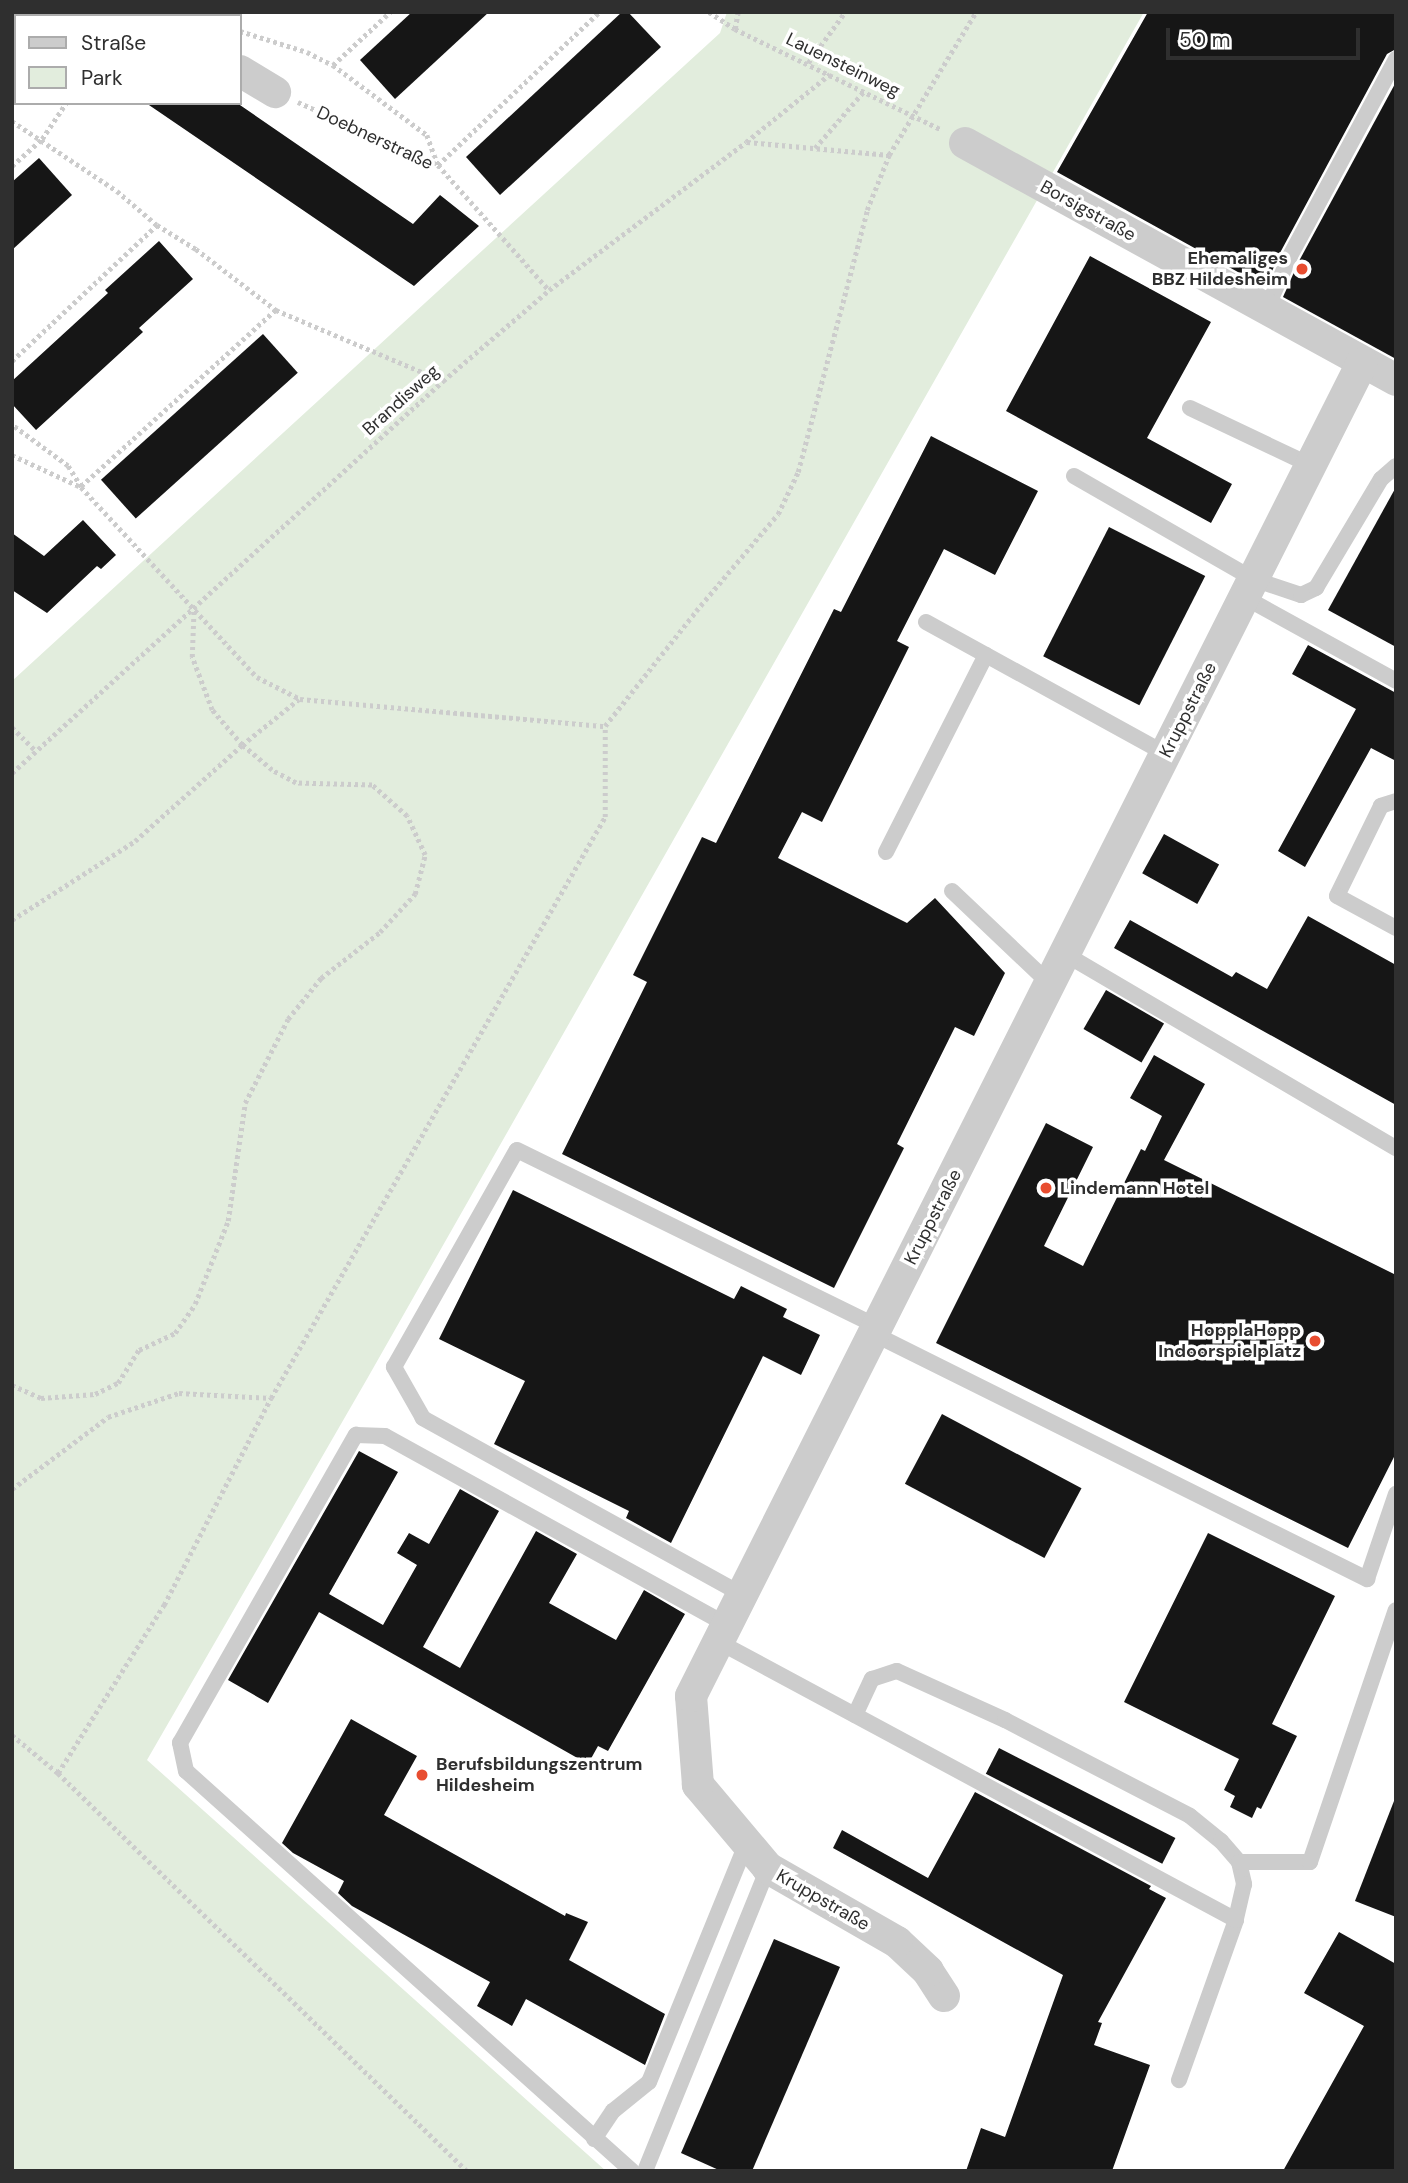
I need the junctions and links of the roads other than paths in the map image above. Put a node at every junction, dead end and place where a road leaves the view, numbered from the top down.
1 (1396, 59) edge
2 (242, 72) edge
3 (275, 92) road end
4 (965, 143) road end
5 (1266, 310) junction
6 (1362, 363) junction
7 (1396, 380) edge
8 (1190, 408) dead end
9 (1310, 465) junction
10 (1396, 467) edge
11 (1074, 476) dead end
12 (1249, 588) junction
13 (926, 622) dead end
14 (986, 655) junction
15 (1396, 681) edge
16 (1166, 754) junction
17 (1396, 801) edge
18 (886, 852) dead end
19 (952, 891) dead end
20 (1396, 928) edge
21 (1065, 954) junction
22 (1050, 984) junction
23 (1396, 1148) edge
24 (876, 1330) junction
25 (1396, 1494) edge
26 (743, 1595) junction
27 (1396, 1610) edge
28 (723, 1634) junction
29 (855, 1715) junction
30 (747, 1842) junction
31 (1239, 1862) junction
32 (768, 1868) junction
33 (1236, 1920) junction
34 (944, 1996) dead end
35 (1180, 2080) dead end
36 (594, 2139) junction
37 (632, 2171) edge
38 (645, 2171) edge

1 - 5 lane
2 - 3 street
4 - 5 street, Borsigstraße
5 - 6 street, Borsigstraße
6 - 7 street, Borsigstraße
6 - 9 street, Kruppstraße
8 - 9 lane
9 - 12 street, Kruppstraße
10 - 12 lane
11 - 12 lane
12 - 15 lane
12 - 16 street, Kruppstraße
13 - 14 lane
14 - 16 lane
14 - 18 lane
16 - 21 street, Kruppstraße
17 - 20 lane
19 - 22 lane
21 - 22 street, Kruppstraße
21 - 23 lane
22 - 24 street, Kruppstraße
24 - 25 lane
24 - 26 street, Kruppstraße
24 - 26 lane
26 - 28 street, Kruppstraße
27 - 31 lane
28 - 29 lane
28 - 30 street, Kruppstraße
28 - 36 lane
29 - 31 lane
29 - 33 lane
30 - 32 street, Kruppstraße
30 - 36 lane
31 - 33 lane
32 - 34 street, Kruppstraße
32 - 38 lane
33 - 35 lane
36 - 37 lane

